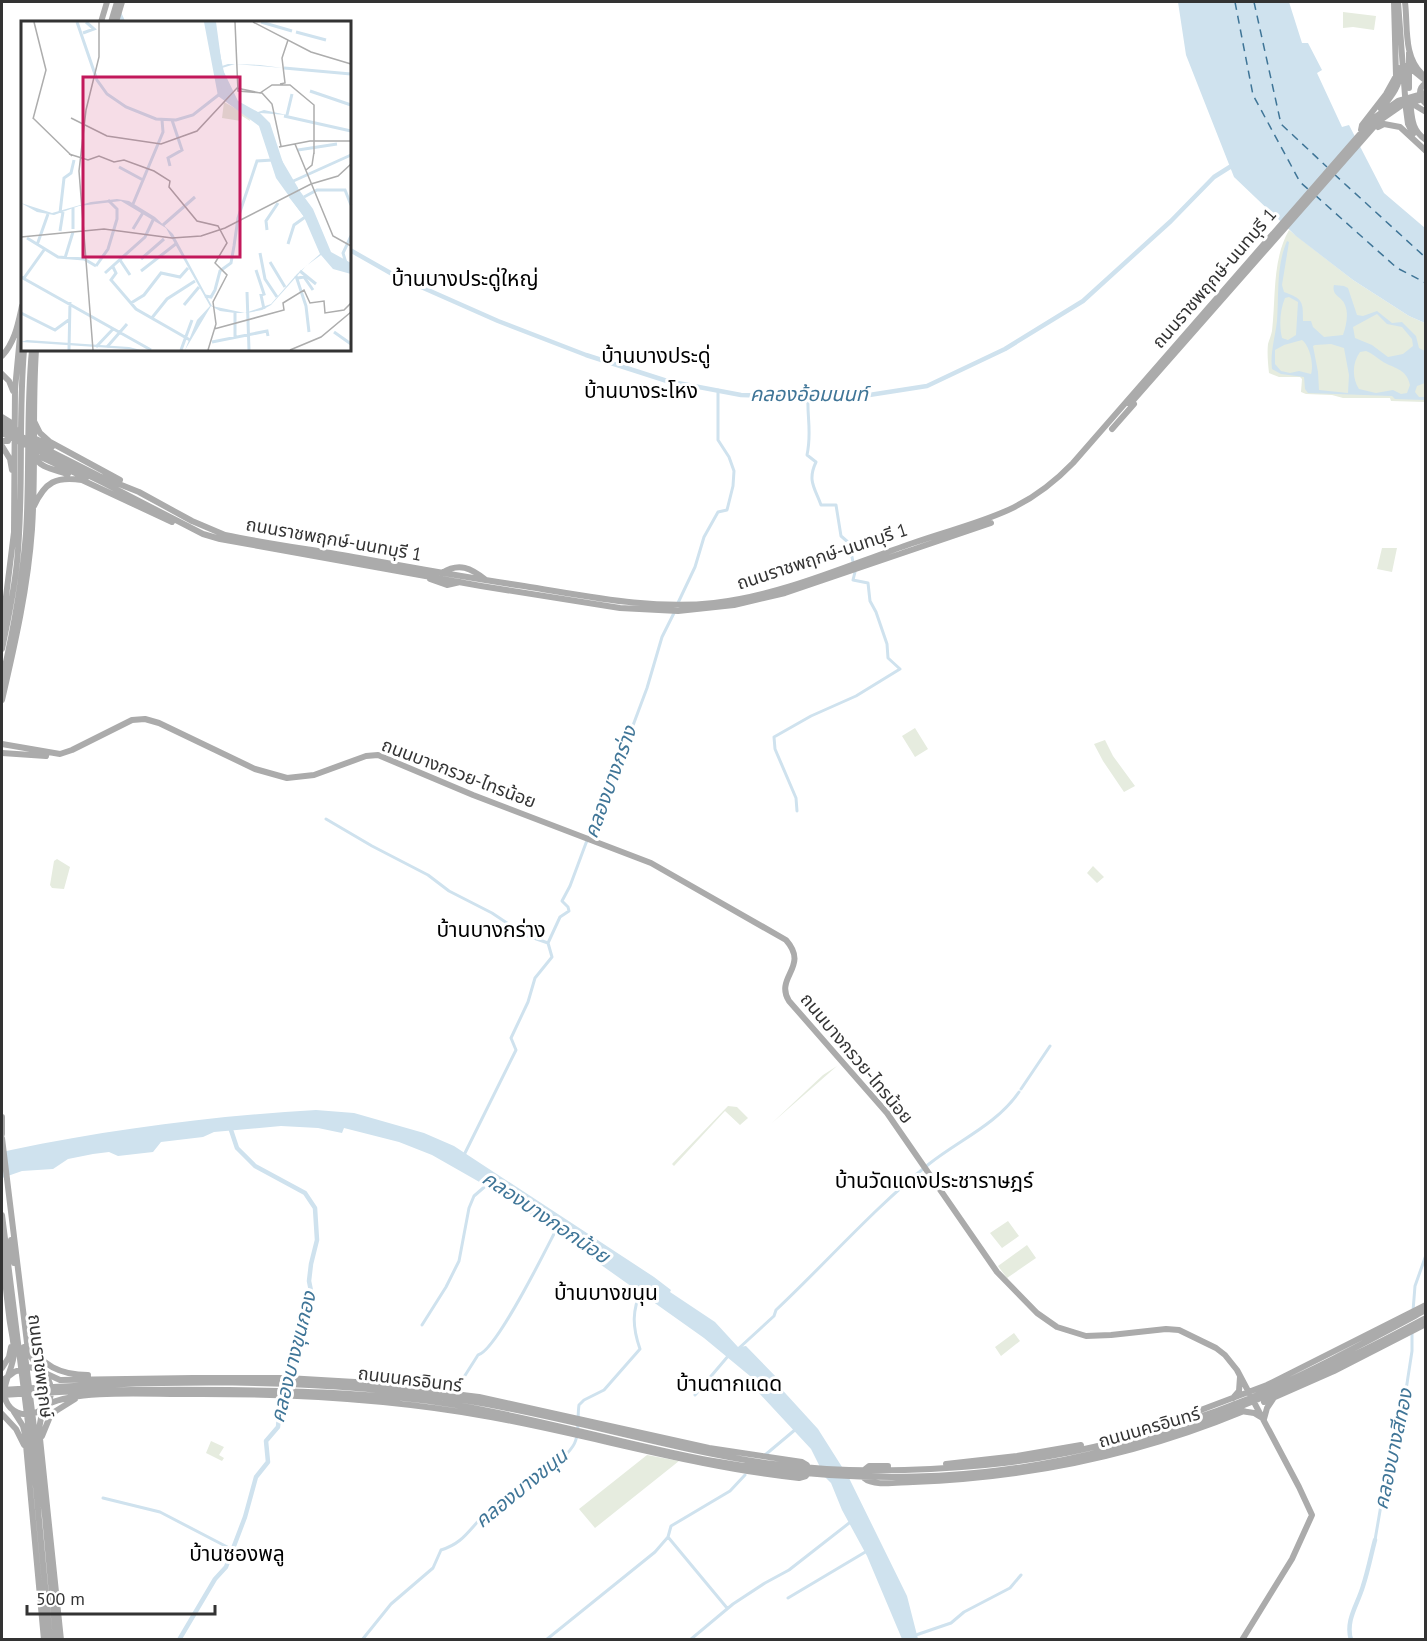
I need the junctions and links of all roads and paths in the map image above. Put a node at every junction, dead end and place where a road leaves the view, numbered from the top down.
1 (109, 2) edge
2 (117, 2) edge
3 (122, 2) edge
4 (1400, 2) edge
5 (1401, 16) junction
6 (103, 21) edge
7 (111, 21) edge
8 (116, 21) edge
9 (1409, 53) junction
10 (1425, 80) edge
11 (1409, 93) junction
12 (1425, 93) edge
13 (1425, 98) edge
14 (1425, 104) edge
15 (1425, 112) edge
16 (1374, 118) junction
17 (1425, 140) edge
18 (1425, 149) edge
19 (1217, 301) junction
20 (21, 310) edge
21 (21, 328) edge
22 (24, 351) edge
23 (34, 351) edge
24 (34, 351) edge
25 (2, 354) edge
26 (2, 375) edge
27 (15, 404) junction
28 (2, 417) edge
29 (33, 418) junction
30 (1104, 422) dead end
31 (2, 423) edge
32 (2, 427) edge
33 (1112, 429) dead end
34 (2, 440) edge
35 (50, 442) junction
36 (73, 465) junction
37 (15, 472) junction
38 (82, 480) junction
39 (15, 486) junction
40 (139, 492) junction
41 (33, 509) junction
42 (202, 534) junction
43 (24, 592) junction
44 (676, 608) junction
45 (15, 620) junction
46 (2, 629) edge
47 (2, 649) edge
48 (2, 680) edge
49 (2, 700) edge
50 (2, 742) edge
51 (77, 748) junction
52 (2, 752) edge
53 (2, 1117) edge
54 (2, 1136) edge
55 (2, 1168) edge
56 (2, 1189) edge
57 (2, 1215) edge
58 (2, 1246) edge
59 (17, 1256) junction
60 (2, 1261) edge
61 (1423, 1314) edge
62 (1406, 1328) junction
63 (11, 1333) junction
64 (26, 1336) junction
65 (1378, 1343) junction
66 (1348, 1364) junction
67 (2, 1368) edge
68 (37, 1370) junction
69 (1313, 1372) junction
70 (11, 1374) junction
71 (1240, 1376) junction
72 (134, 1377) junction
73 (65, 1380) junction
74 (2, 1381) edge
75 (1265, 1386) junction
76 (102, 1387) junction
77 (287, 1387) junction
78 (400, 1387) junction
79 (2, 1390) edge
80 (190, 1390) junction
81 (1250, 1392) junction
82 (162, 1394) junction
83 (2, 1395) edge
84 (82, 1396) junction
85 (435, 1396) junction
86 (69, 1397) junction
87 (1274, 1398) junction
88 (1232, 1400) junction
89 (2, 1405) edge
90 (454, 1405) junction
91 (46, 1406) junction
92 (1257, 1406) junction
93 (438, 1408) junction
94 (15, 1411) junction
95 (1241, 1412) junction
96 (2, 1414) edge
97 (576, 1419) junction
98 (1264, 1419) junction
99 (1160, 1425) junction
100 (576, 1432) junction
101 (1135, 1439) junction
102 (1167, 1439) junction
103 (41, 1443) junction
104 (26, 1451) junction
105 (737, 1458) junction
106 (769, 1458) junction
107 (918, 1465) junction
108 (965, 1467) junction
109 (724, 1468) junction
110 (755, 1468) junction
111 (799, 1469) junction
112 (870, 1473) junction
113 (944, 1476) junction
114 (920, 1482) junction
115 (54, 1566) junction
116 (52, 1586) junction
117 (41, 1589) junction
118 (48, 1613) junction
119 (44, 1640) edge
120 (50, 1640) edge
121 (56, 1640) edge
122 (61, 1640) edge
123 (1242, 1640) edge

1 - 6 main road
2 - 7 main road
3 - 8 main road
4 - 5 main road
4 - 9 main road
4 - 18 main road
5 - 10 main road
5 - 16 main road
5 - 18 main road
9 - 10 main road
9 - 11 main road
10 - 14 main road
11 - 15 main road
11 - 17 main road
12 - 16 main road, ถนนราชพฤกษ์-นนทบุรี 1
13 - 19 main road, ถนนราชพฤกษ์-นนทบุรี 1
16 - 19 main road, ถนนราชพฤกษ์-นนทบุรี 1
19 - 30 main road
19 - 33 main road
19 - 44 main road, ถนนราชพฤกษ์-นนทบุรี 1
20 - 25 main road
21 - 27 main road
22 - 47 main road
23 - 45 main road
24 - 29 main road
26 - 27 main road
27 - 37 main road
28 - 34 main road
29 - 35 main road
29 - 41 main road
31 - 36 main road
32 - 36 main road, ถนนราชพฤกษ์-นนทบุรี 1
34 - 36 main road, ถนนราชพฤกษ์-นนทบุรี 1
34 - 37 main road
34 - 39 main road
35 - 38 main road
35 - 40 main road
36 - 40 main road, ถนนราชพฤกษ์-นนทบุรี 1
36 - 42 main road, ถนนราชพฤกษ์-นนทบุรี 1
37 - 39 main road
38 - 41 main road
38 - 42 main road
39 - 46 main road
40 - 44 main road, ถนนราชพฤกษ์-นนทบุรี 1
41 - 43 main road
42 - 44 main road, ถนนราชพฤกษ์-นนทบุรี 1
43 - 45 main road
43 - 49 main road
45 - 48 main road
50 - 51 main road
50 - 51 main road, ถนนบางกรวย-ไทรน้อย
51 - 52 main road
51 - 71 main road, ถนนบางกรวย-ไทรน้อย
53 - 54 main road
54 - 59 main road
55 - 116 main road, ถนนราชพฤกษ์
56 - 59 main road
57 - 118 main road, ถนนราชพฤกษ์
58 - 60 main road
59 - 64 main road
60 - 63 main road
61 - 62 main road, ถนนนครอินทร์
61 - 62 main road, ถนนนครอินทร์
61 - 75 main road, ถนนนครอินทร์
62 - 65 main road, ถนนนครอินทร์
62 - 66 main road, ถนนนครอินทร์
62 - 69 main road, ถนนนครอินทร์
63 - 67 main road
63 - 70 main road
64 - 68 main road
64 - 72 main road
65 - 66 main road
65 - 69 main road, ถนนนครอินทร์
66 - 87 main road, ถนนนครอินทร์
68 - 70 main road
68 - 73 main road, ถนนนครอินทร์
68 - 91 main road
69 - 101 main road, ถนนนครอินทร์
70 - 74 main road
70 - 94 main road
71 - 75 main road
71 - 81 main road, ถนนบางกรวย-ไทรน้อย
71 - 88 main road
72 - 73 main road, ถนนนครอินทร์
72 - 77 main road, ถนนนครอินทร์
73 - 86 main road
75 - 81 main road, ถนนนครอินทร์
75 - 87 main road
76 - 77 main road, ถนนนครอินทร์
76 - 79 main road, ถนนนครอินทร์
76 - 80 main road, ถนนนครอินทร์
76 - 83 main road, ถนนนครอินทร์
77 - 78 main road, ถนนนครอินทร์
77 - 80 main road, ถนนนครอินทร์
77 - 82 main road, ถนนนครอินทร์
77 - 85 main road, ถนนนครอินทร์
77 - 90 main road, ถนนนครอินทร์
77 - 93 main road, ถนนนครอินทร์
78 - 85 main road
78 - 97 main road, ถนนนครอินทร์
80 - 82 main road
81 - 88 main road, ถนนนครอินทร์
81 - 92 main road, ถนนบางกรวย-ไทรน้อย
82 - 84 main road, ถนนนครอินทร์
84 - 86 main road, ถนนนครอินทร์
84 - 103 main road
85 - 97 main road, ถนนนครอินทร์
86 - 91 main road, ถนนนครอินทร์
87 - 92 main road, ถนนนครอินทร์
87 - 98 main road
88 - 95 main road
88 - 99 main road, ถนนนครอินทร์
89 - 94 main road
90 - 93 main road
90 - 100 main road, ถนนนครอินทร์
91 - 94 main road
91 - 103 main road
92 - 95 main road, ถนนนครอินทร์
92 - 98 main road, ถนนบางกรวย-ไทรน้อย
93 - 100 main road, ถนนนครอินทร์
94 - 104 main road
95 - 98 main road
95 - 102 main road, ถนนนครอินทร์
96 - 104 main road
97 - 105 main road, ถนนนครอินทร์
97 - 106 main road, ถนนนครอินทร์
98 - 123 main road, ถนนบางกรวย-ไทรน้อย
99 - 101 main road
99 - 107 main road, ถนนนครอินทร์
100 - 109 main road, ถนนนครอินทร์
100 - 110 main road, ถนนนครอินทร์
101 - 102 main road
101 - 108 main road, ถนนนครอินทร์
101 - 113 main road, ถนนนครอินทร์
102 - 114 main road, ถนนนครอินทร์
103 - 115 main road
104 - 117 main road
105 - 106 main road
105 - 111 main road, ถนนนครอินทร์
106 - 109 main road, ถนนนครอินทร์
107 - 108 main road
107 - 114 main road, ถนนนครอินทร์
108 - 112 main road, ถนนนครอินทร์
109 - 110 main road
110 - 111 main road, ถนนนครอินทร์
111 - 112 main road, ถนนนครอินทร์
112 - 113 main road, ถนนนครอินทร์
113 - 114 main road
115 - 116 main road
115 - 122 main road
116 - 121 main road, ถนนราชพฤกษ์
117 - 118 main road
117 - 119 main road
118 - 120 main road, ถนนราชพฤกษ์

